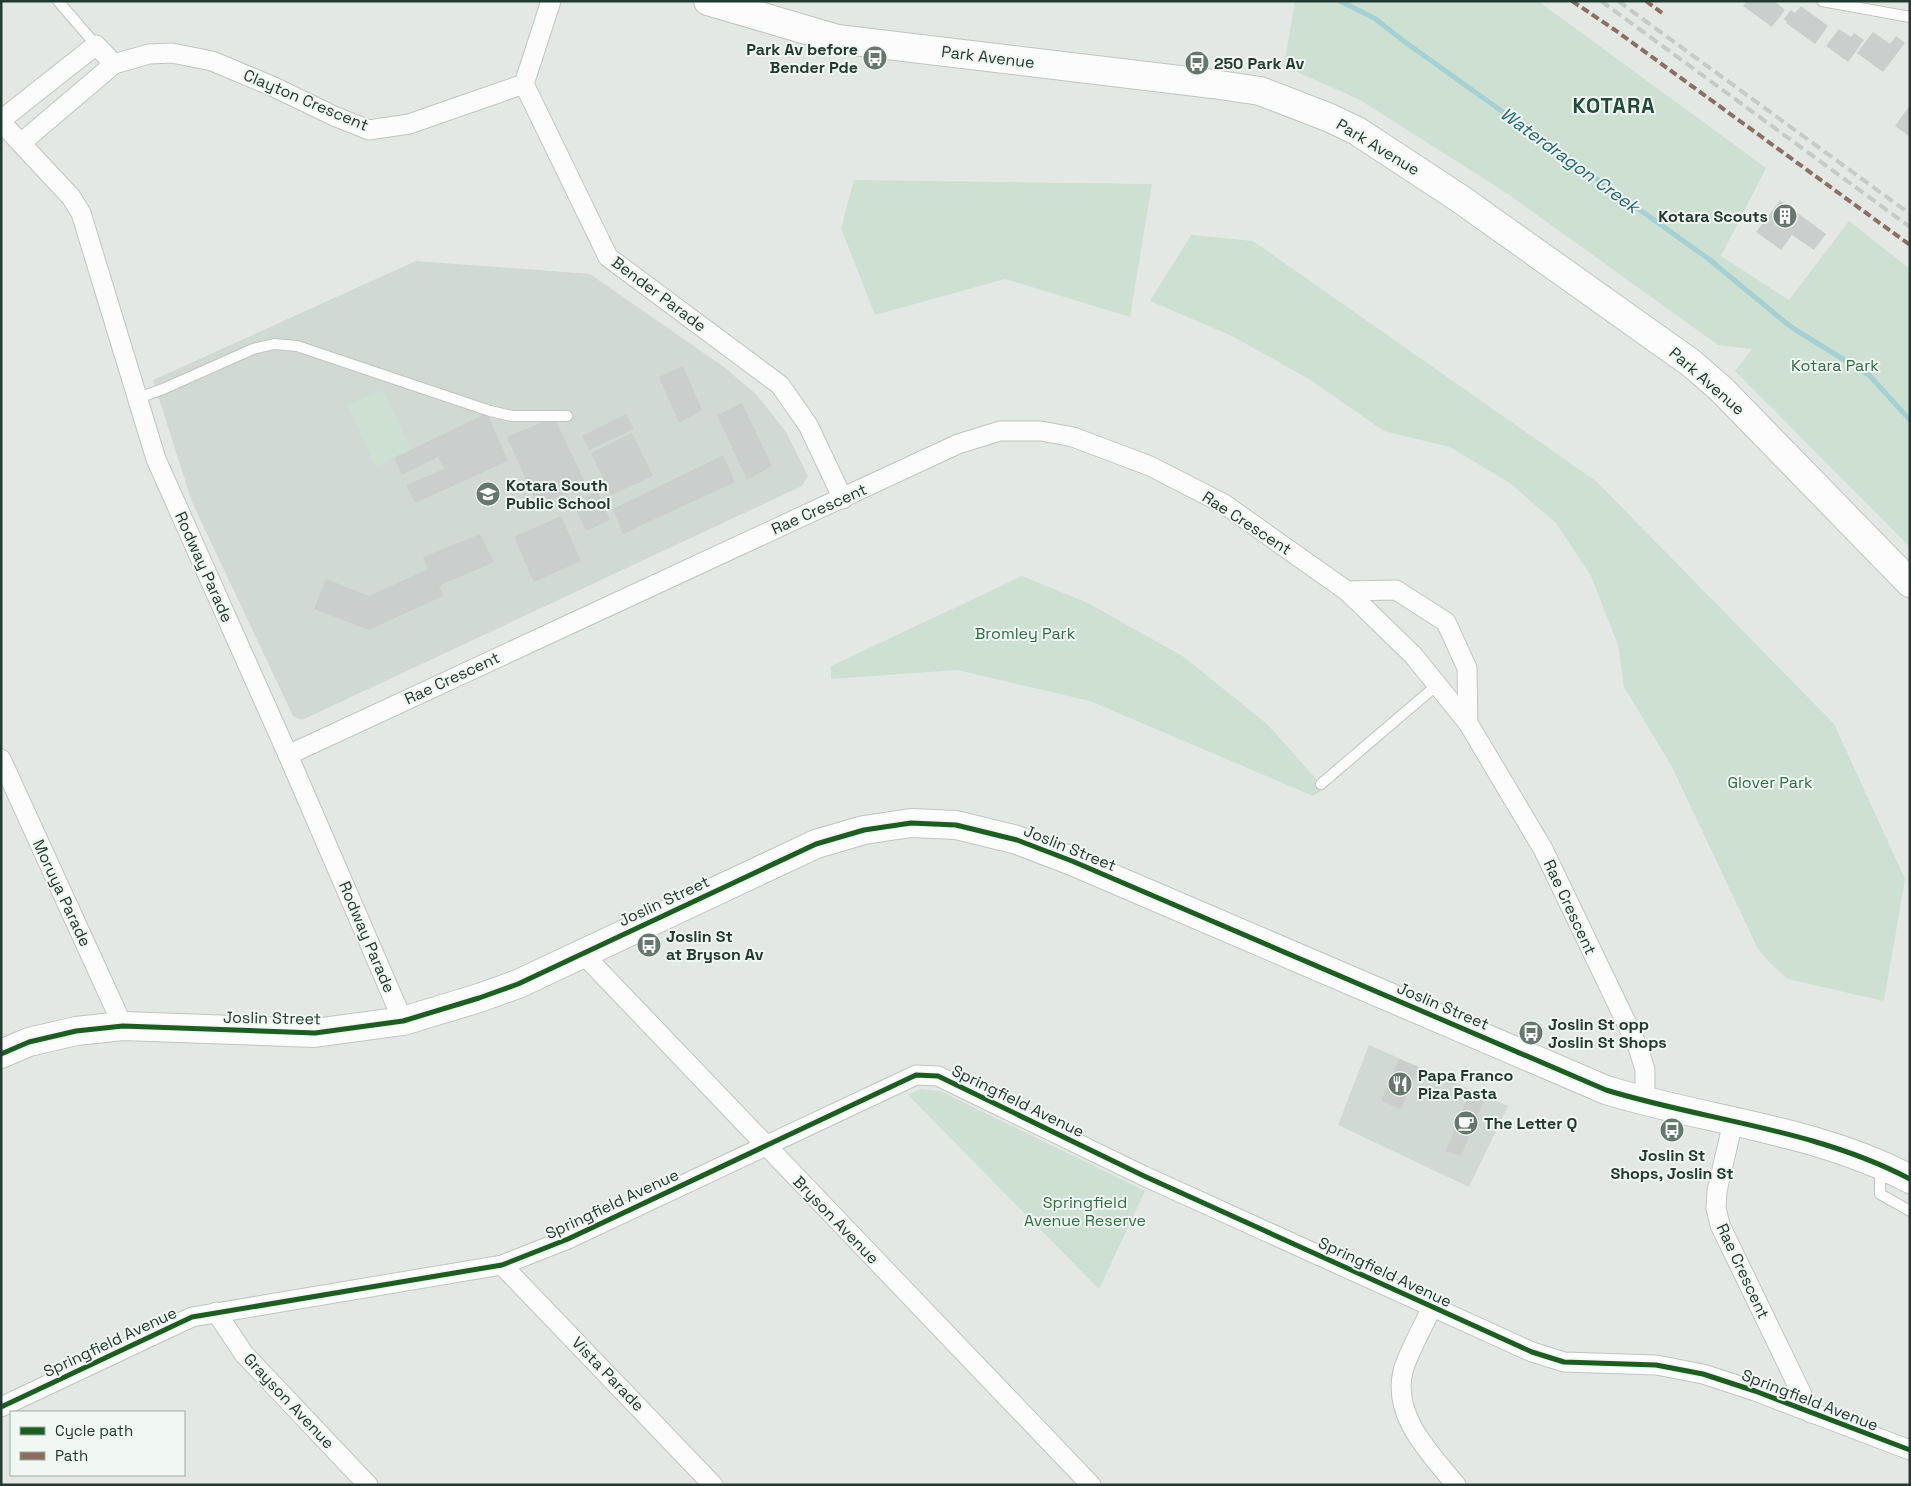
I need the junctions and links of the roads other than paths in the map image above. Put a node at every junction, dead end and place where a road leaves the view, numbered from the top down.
1 (58, 1) edge
2 (551, 1) edge
3 (708, 1) edge
4 (1822, 1) edge
5 (1910, 18) edge
6 (96, 45) junction
7 (114, 64) junction
8 (524, 84) junction
9 (1, 121) edge
10 (21, 143) junction
11 (138, 398) junction
12 (567, 416) dead end
13 (843, 499) junction
14 (1910, 583) edge
15 (1347, 591) junction
16 (1437, 685) junction
17 (1468, 723) junction
18 (288, 755) junction
19 (1, 759) edge
20 (1321, 784) dead end
21 (583, 954) junction
22 (403, 1021) junction
23 (123, 1026) junction
24 (1, 1054) edge
25 (1645, 1102) junction
26 (1733, 1122) junction
27 (766, 1146) junction
28 (1880, 1164) junction
29 (1910, 1178) edge
30 (1910, 1211) edge
31 (502, 1265) junction
32 (1432, 1307) junction
33 (216, 1312) junction
34 (1, 1406) edge
35 (1811, 1413) junction
36 (1910, 1450) edge
37 (368, 1485) edge
38 (713, 1485) edge
39 (1091, 1485) edge
40 (1456, 1485) edge

1 - 6 lane
2 - 8 street
3 - 14 street, Park Avenue
4 - 5 lane
6 - 7 street
6 - 9 street
7 - 8 street, Clayton Crescent
7 - 10 street, Clayton Crescent
8 - 13 street, Bender Parade
9 - 10 street, Rodway Parade
10 - 11 street, Rodway Parade
11 - 12 lane
11 - 18 street, Rodway Parade
13 - 15 street, Rae Crescent
13 - 18 street, Rae Crescent
15 - 16 street, Rae Crescent
15 - 17 street, Rae Crescent
16 - 17 street, Rae Crescent
16 - 20 lane
17 - 25 street, Rae Crescent
18 - 22 street, Rodway Parade
19 - 23 street, Moruya Parade
21 - 22 street, Joslin Street
21 - 25 street, Joslin Street
21 - 27 street, Bryson Avenue
22 - 23 street, Joslin Street
23 - 24 street, Joslin Street
25 - 26 street, Joslin Street
26 - 28 street, Joslin Street
26 - 35 street, Rae Crescent
27 - 31 street, Springfield Avenue
27 - 32 street, Springfield Avenue
27 - 39 street, Bryson Avenue
28 - 29 street, Joslin Street
28 - 30 lane
31 - 33 street, Springfield Avenue
31 - 38 street, Vista Parade
32 - 35 street, Springfield Avenue
32 - 40 street
33 - 34 street, Springfield Avenue
33 - 37 street, Grayson Avenue
35 - 36 street, Springfield Avenue

